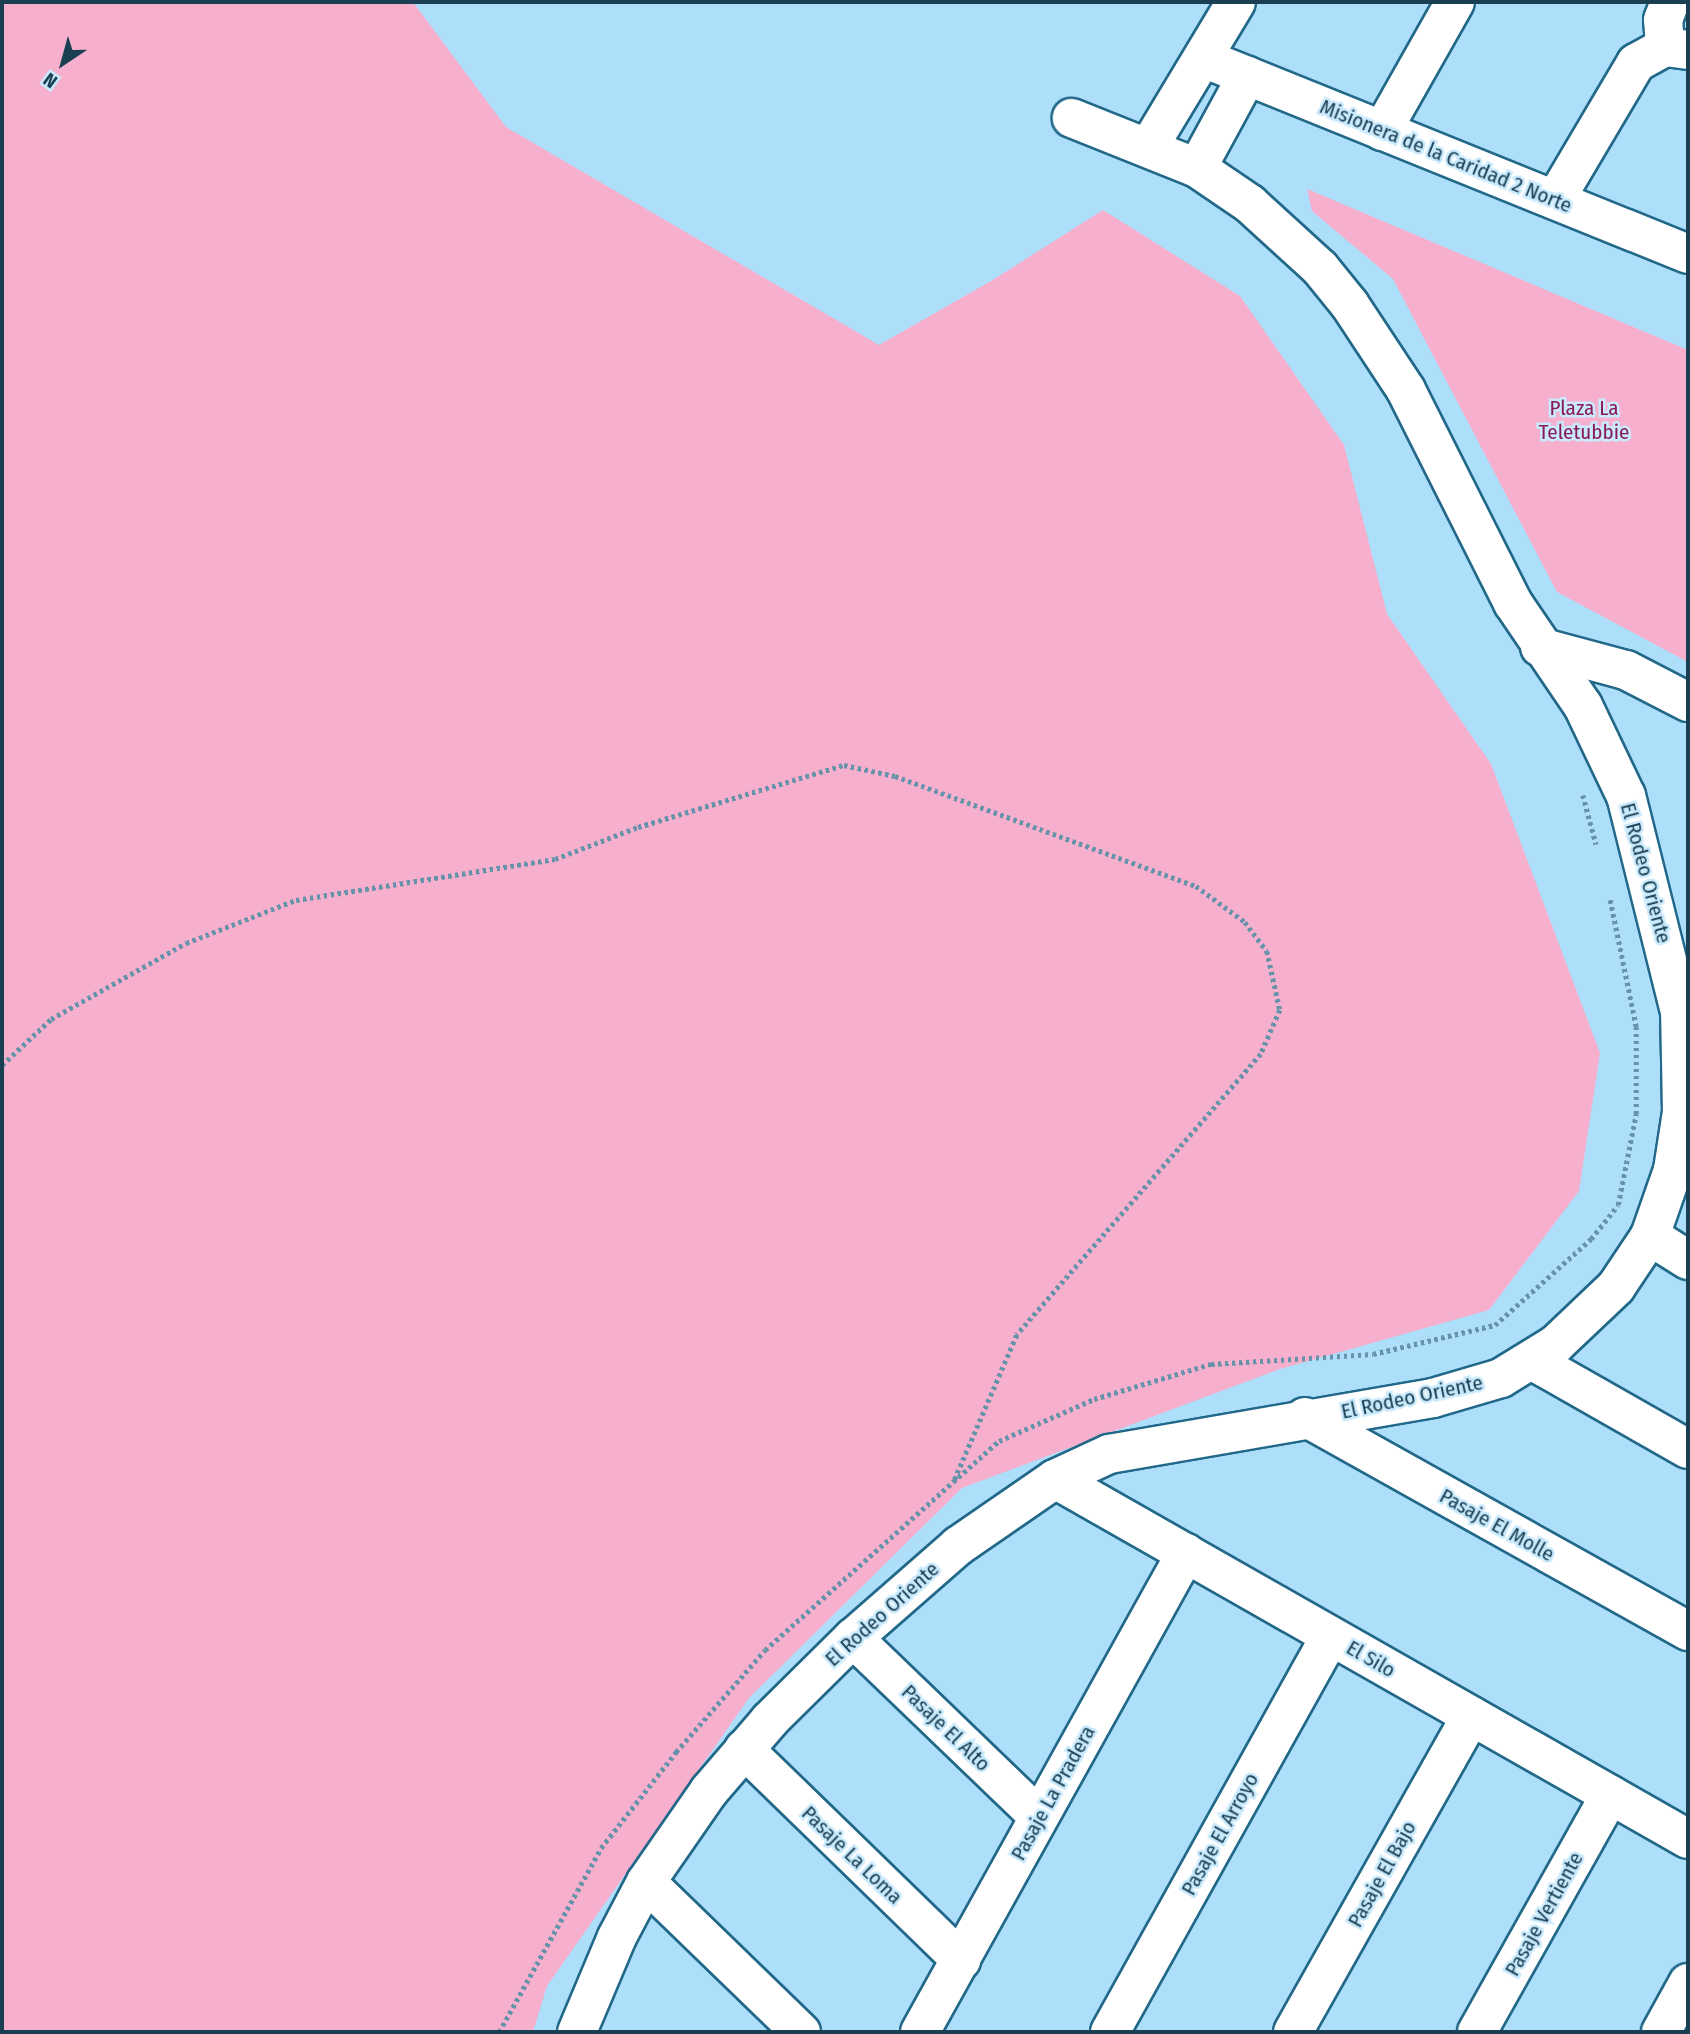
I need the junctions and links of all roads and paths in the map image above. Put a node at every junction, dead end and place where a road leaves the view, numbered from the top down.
1 (1236, 2) edge
2 (1455, 2) edge
3 (1670, 2) edge
4 (1676, 48) edge
5 (1203, 58) junction
6 (1247, 76) junction
7 (1072, 118) dead end
8 (1382, 131) junction
9 (1148, 148) junction
10 (1197, 168) junction
11 (1555, 200) junction
12 (1688, 254) edge
13 (1540, 647) junction
14 (1688, 702) edge
15 (1601, 738) junction
16 (1598, 850) dead end
17 (1608, 887) dead end
18 (1685, 1043) edge
19 (2, 1065) edge
20 (1650, 1236) junction
21 (1688, 1260) edge
22 (1533, 1361) junction
23 (1305, 1417) junction
24 (1688, 1449) edge
25 (1055, 1479) junction
26 (954, 1481) junction
27 (1186, 1553) junction
28 (1688, 1632) edge
29 (1330, 1636) junction
30 (853, 1638) junction
31 (1471, 1716) junction
32 (744, 1749) junction
33 (1610, 1796) junction
34 (1039, 1818) junction
35 (1688, 1839) edge
36 (646, 1882) junction
37 (961, 1960) junction
38 (1688, 1983) edge
39 (499, 2032) edge
40 (577, 2032) edge
41 (801, 2032) edge
42 (920, 2032) edge
43 (1110, 2032) edge
44 (1293, 2032) edge
45 (1477, 2032) edge
46 (1661, 2032) edge

1 - 5 street
2 - 8 street
3 - 4 street
4 - 11 street
5 - 6 street, Misionera de la Caridad 2 Norte
5 - 9 street
6 - 8 street, Misionera de la Caridad 2 Norte
6 - 10 street
7 - 9 street, El Rodeo Oriente
8 - 11 street, Misionera de la Caridad 2 Norte
9 - 10 street, El Rodeo Oriente
10 - 13 street, El Rodeo Oriente
11 - 12 street, Misionera de la Caridad 2 Norte
13 - 14 street
13 - 15 street, El Rodeo Oriente
15 - 16 path
15 - 18 street, El Rodeo Oriente
17 - 26 path
18 - 20 street, El Rodeo Oriente
19 - 26 path
20 - 21 street
20 - 22 street, El Rodeo Oriente
22 - 23 street, El Rodeo Oriente
22 - 24 street
23 - 25 street, El Rodeo Oriente
23 - 28 street, Pasaje El Molle
25 - 27 street, El Silo
25 - 30 street, El Rodeo Oriente
26 - 39 path
27 - 29 street, El Silo
27 - 34 street, Pasaje La Pradera
29 - 31 street, El Silo
29 - 43 street, Pasaje El Arroyo
30 - 32 street, El Rodeo Oriente
30 - 34 street, Pasaje El Alto
31 - 33 street, El Silo
31 - 44 street, Pasaje El Bajo
32 - 36 street, El Rodeo Oriente
32 - 37 street, Pasaje La Loma
33 - 35 street, El Silo
33 - 45 street, Pasaje Vertiente
34 - 37 street, Pasaje La Pradera
36 - 40 street, El Rodeo Oriente
36 - 41 street
37 - 42 street, Pasaje La Pradera
38 - 46 street

